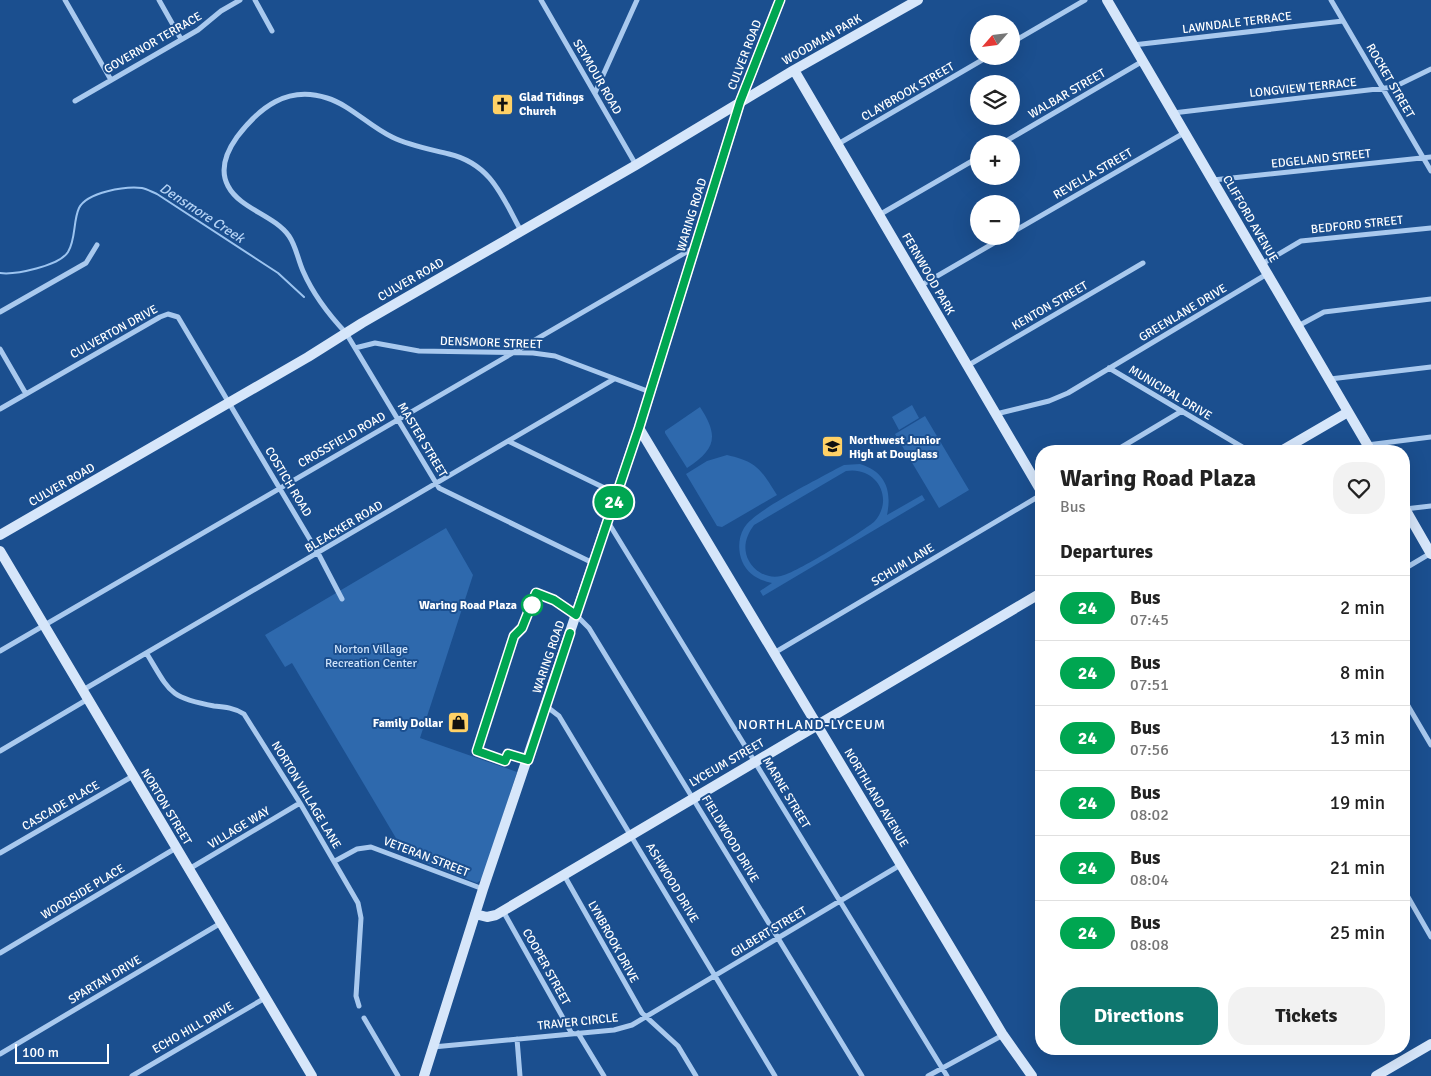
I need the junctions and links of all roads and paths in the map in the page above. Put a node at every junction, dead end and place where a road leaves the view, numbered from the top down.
1 (64, 0) edge
2 (158, 0) edge
3 (240, 0) edge
4 (255, 0) edge
5 (541, 0) edge
6 (637, 0) edge
7 (780, 0) edge
8 (918, 0) edge
9 (1085, 0) edge
10 (1107, 0) edge
11 (1331, 0) edge
12 (1344, 21) junction
13 (272, 31) dead end
14 (1020, 38) edge
15 (181, 39) junction
16 (1133, 45) junction
17 (1143, 61) junction
18 (973, 65) edge
19 (1431, 69) edge
20 (794, 70) junction
21 (111, 80) junction
22 (1383, 89) junction
23 (595, 93) junction
24 (75, 101) dead end
25 (740, 102) junction
26 (1173, 113) junction
27 (1184, 132) junction
28 (1016, 135) edge
29 (837, 145) junction
30 (1431, 157) edge
31 (1424, 159) junction
32 (970, 162) edge
33 (636, 165) junction
34 (1431, 171) edge
35 (1212, 180) junction
36 (879, 215) junction
37 (1020, 228) edge
38 (1431, 228) edge
39 (521, 231) junction
40 (96, 245) dead end
41 (991, 245) edge
42 (695, 247) junction
43 (1143, 263) dead end
44 (1262, 264) junction
45 (1267, 274) junction
46 (920, 286) junction
47 (1431, 299) edge
48 (0, 312) edge
49 (1298, 326) junction
50 (346, 333) junction
51 (355, 348) junction
52 (0, 350) edge
53 (513, 353) junction
54 (967, 366) junction
55 (1431, 367) edge
56 (1109, 368) junction
57 (614, 380) junction
58 (1329, 380) junction
59 (650, 392) junction
60 (26, 394) junction
61 (230, 403) junction
62 (0, 410) edge
63 (1182, 412) junction
64 (1348, 412) junction
65 (996, 414) junction
66 (398, 419) junction
67 (639, 428) junction
68 (1431, 437) edge
69 (508, 441) junction
70 (1125, 445) edge
71 (1239, 445) edge
72 (1291, 445) edge
73 (1367, 445) edge
74 (1386, 445) edge
75 (1035, 480) edge
76 (436, 484) junction
77 (280, 489) junction
78 (617, 495) junction
79 (1035, 499) edge
80 (1431, 506) edge
81 (1410, 508) edge
82 (1410, 518) edge
83 (607, 520) junction
84 (0, 535) edge
85 (0, 551) edge
86 (318, 553) junction
87 (1431, 553) edge
88 (593, 563) junction
89 (1410, 565) edge
90 (1035, 597) edge
91 (342, 599) dead end
92 (576, 615) junction
93 (44, 625) junction
94 (0, 651) edge
95 (774, 653) junction
96 (147, 654) junction
97 (85, 695) junction
98 (546, 706) junction
99 (1410, 709) edge
100 (817, 724) junction
101 (1431, 745) edge
102 (0, 751) edge
103 (756, 761) junction
104 (133, 776) junction
105 (693, 798) junction
106 (300, 803) junction
107 (631, 834) junction
108 (176, 848) junction
109 (0, 853) edge
110 (335, 861) junction
111 (902, 864) junction
112 (189, 870) junction
113 (564, 875) junction
114 (483, 889) junction
115 (1410, 900) edge
116 (840, 901) junction
117 (503, 911) junction
118 (475, 914) junction
119 (221, 923) junction
120 (1431, 937) edge
121 (779, 938) junction
122 (0, 953) edge
123 (715, 975) junction
124 (265, 998) junction
125 (359, 1006) dead end
126 (364, 1018) dead end
127 (646, 1018) junction
128 (578, 1033) junction
129 (572, 1034) junction
130 (1003, 1035) junction
131 (517, 1039) junction
132 (1431, 1044) edge
133 (433, 1048) junction
134 (0, 1054) edge
135 (942, 1068) junction
136 (132, 1076) edge
137 (312, 1076) edge
138 (398, 1076) edge
139 (424, 1076) edge
140 (520, 1076) edge
141 (604, 1076) edge
142 (696, 1076) edge
143 (776, 1076) edge
144 (862, 1076) edge
145 (928, 1076) edge
146 (947, 1076) edge
147 (1032, 1076) edge
148 (1377, 1076) edge

1 - 21 street
2 - 15 street
3 - 15 street, GOVERNOR TERRACE
4 - 13 street
5 - 23 street, SEYMOUR ROAD
6 - 23 street
7 - 25 street, CULVER ROAD
8 - 20 street, WOODMAN PARK
9 - 14 street
10 - 16 street, CLIFFORD AVENUE
11 - 12 street, ROCKET STREET
12 - 16 street, LAWNDALE TERRACE
12 - 22 street, ROCKET STREET
15 - 21 street, GOVERNOR TERRACE
16 - 17 street, CLIFFORD AVENUE
17 - 26 street, CLIFFORD AVENUE
17 - 28 street, WALBAR STREET
18 - 29 street, CLAYBROOK STREET
19 - 22 street, LONGVIEW TERRACE
20 - 25 street, WOODMAN PARK
20 - 29 street, FERNWOOD PARK
21 - 24 street, GOVERNOR TERRACE
22 - 26 street, LONGVIEW TERRACE
22 - 31 street, ROCKET STREET
23 - 33 street, SEYMOUR ROAD
25 - 33 street, CULVER ROAD
25 - 42 street, WARING ROAD
26 - 27 street, CLIFFORD AVENUE
27 - 35 street, CLIFFORD AVENUE
27 - 37 street, REVELLA STREET
29 - 36 street, FERNWOOD PARK
30 - 31 street, EDGELAND STREET
31 - 34 street, ROCKET STREET
31 - 35 street, EDGELAND STREET
32 - 36 street
33 - 39 street, CULVER ROAD
35 - 44 street, CLIFFORD AVENUE
36 - 46 street, FERNWOOD PARK
38 - 44 street, BEDFORD STREET
39 - 50 street, CULVER ROAD
39 - 50 street, MASTER STREET
40 - 48 street
41 - 46 street
42 - 53 street, CROSSFIELD ROAD
42 - 59 street, WARING ROAD
43 - 54 street, KENTON STREET
44 - 45 street, CLIFFORD AVENUE
45 - 49 street, CLIFFORD AVENUE
45 - 56 street, GREENLANE DRIVE
46 - 54 street, FERNWOOD PARK
47 - 49 street
49 - 58 street, CLIFFORD AVENUE
50 - 51 street, MASTER STREET
50 - 61 street, CULVER ROAD
51 - 53 street, DENSMORE STREET
51 - 66 street, MASTER STREET
52 - 60 street
53 - 57 street, DENSMORE STREET
53 - 66 street, CROSSFIELD ROAD
54 - 65 street, FERNWOOD PARK
55 - 58 street
56 - 63 street, MUNICIPAL DRIVE
56 - 65 street, MUNICIPAL DRIVE
57 - 59 street, DENSMORE STREET
57 - 69 street, BLEACKER ROAD
58 - 64 street, CLIFFORD AVENUE
59 - 67 street, WARING ROAD
60 - 61 street, CULVERTON DRIVE
60 - 62 street, CULVERTON DRIVE
61 - 77 street, COSTICH ROAD
61 - 84 street, CULVER ROAD
63 - 70 street
63 - 71 street, MUNICIPAL DRIVE
64 - 72 street
64 - 73 street, CLIFFORD AVENUE
65 - 75 street, FERNWOOD PARK
66 - 76 street, MASTER STREET
66 - 77 street, CROSSFIELD ROAD
67 - 78 street, WARING ROAD
67 - 95 street, NORTHLAND AVENUE
68 - 74 street
69 - 76 street, BLEACKER ROAD
69 - 78 street
76 - 86 street, BLEACKER ROAD
76 - 88 street, MASTER STREET
77 - 86 street, COSTICH ROAD
77 - 93 street, CROSSFIELD ROAD
78 - 83 street, WARING ROAD
79 - 95 street, SCHUM LANE
80 - 81 street
82 - 87 street
83 - 88 street, WARING ROAD
83 - 103 street, MARNE STREET
85 - 93 street, NORTON STREET
86 - 91 street, COSTICH ROAD
86 - 96 street, BLEACKER ROAD
87 - 89 street
88 - 92 street, WARING ROAD
90 - 100 street, LYCEUM STREET
92 - 98 street, WARING ROAD
92 - 105 street, FIELDWOOD DRIVE
93 - 94 street, CROSSFIELD ROAD
93 - 97 street, NORTON STREET
95 - 100 street, NORTHLAND AVENUE
96 - 97 street, BLEACKER ROAD
96 - 106 street, NORTON VILLAGE LANE
97 - 102 street, BLEACKER ROAD
97 - 104 street, NORTON STREET
98 - 107 street, ASHWOOD DRIVE
98 - 114 street, WARING ROAD
99 - 101 street
100 - 103 street, LYCEUM STREET
100 - 111 street, NORTHLAND AVENUE
103 - 105 street, LYCEUM STREET
103 - 116 street, MARNE STREET
104 - 108 street, NORTON STREET
104 - 109 street, CASCADE PLACE
105 - 107 street, LYCEUM STREET
105 - 121 street, FIELDWOOD DRIVE
106 - 110 street, NORTON VILLAGE LANE
106 - 112 street, VILLAGE WAY
107 - 113 street, LYCEUM STREET
107 - 123 street, ASHWOOD DRIVE
108 - 112 street, NORTON STREET
108 - 122 street, WOODSIDE PLACE
110 - 114 street, VETERAN STREET
110 - 125 street, NORTON VILLAGE LANE
111 - 116 street, GILBERT STREET
111 - 130 street, NORTHLAND AVENUE
112 - 119 street, NORTON STREET
113 - 117 street, LYCEUM STREET
113 - 127 street, LYNBROOK DRIVE
114 - 118 street, WARING ROAD
115 - 120 street
116 - 121 street, GILBERT STREET
116 - 135 street, MARNE STREET
117 - 118 street, LYCEUM STREET
117 - 129 street, COOPER STREET
118 - 133 street, WARING ROAD
119 - 124 street, NORTON STREET
119 - 134 street, SPARTAN DRIVE
121 - 123 street, GILBERT STREET
121 - 144 street, FIELDWOOD DRIVE
123 - 127 street, GILBERT STREET
123 - 143 street, ASHWOOD DRIVE
124 - 136 street, ECHO HILL DRIVE
124 - 137 street, NORTON STREET
126 - 138 street
127 - 128 street, TRAVER CIRCLE
127 - 142 street
128 - 129 street, TRAVER CIRCLE
128 - 141 street
129 - 131 street, TRAVER CIRCLE
130 - 135 street
130 - 147 street, NORTHLAND AVENUE
131 - 133 street, TRAVER CIRCLE
131 - 140 street
132 - 148 street
133 - 139 street, WARING ROAD
135 - 145 street
135 - 146 street, MARNE STREET

